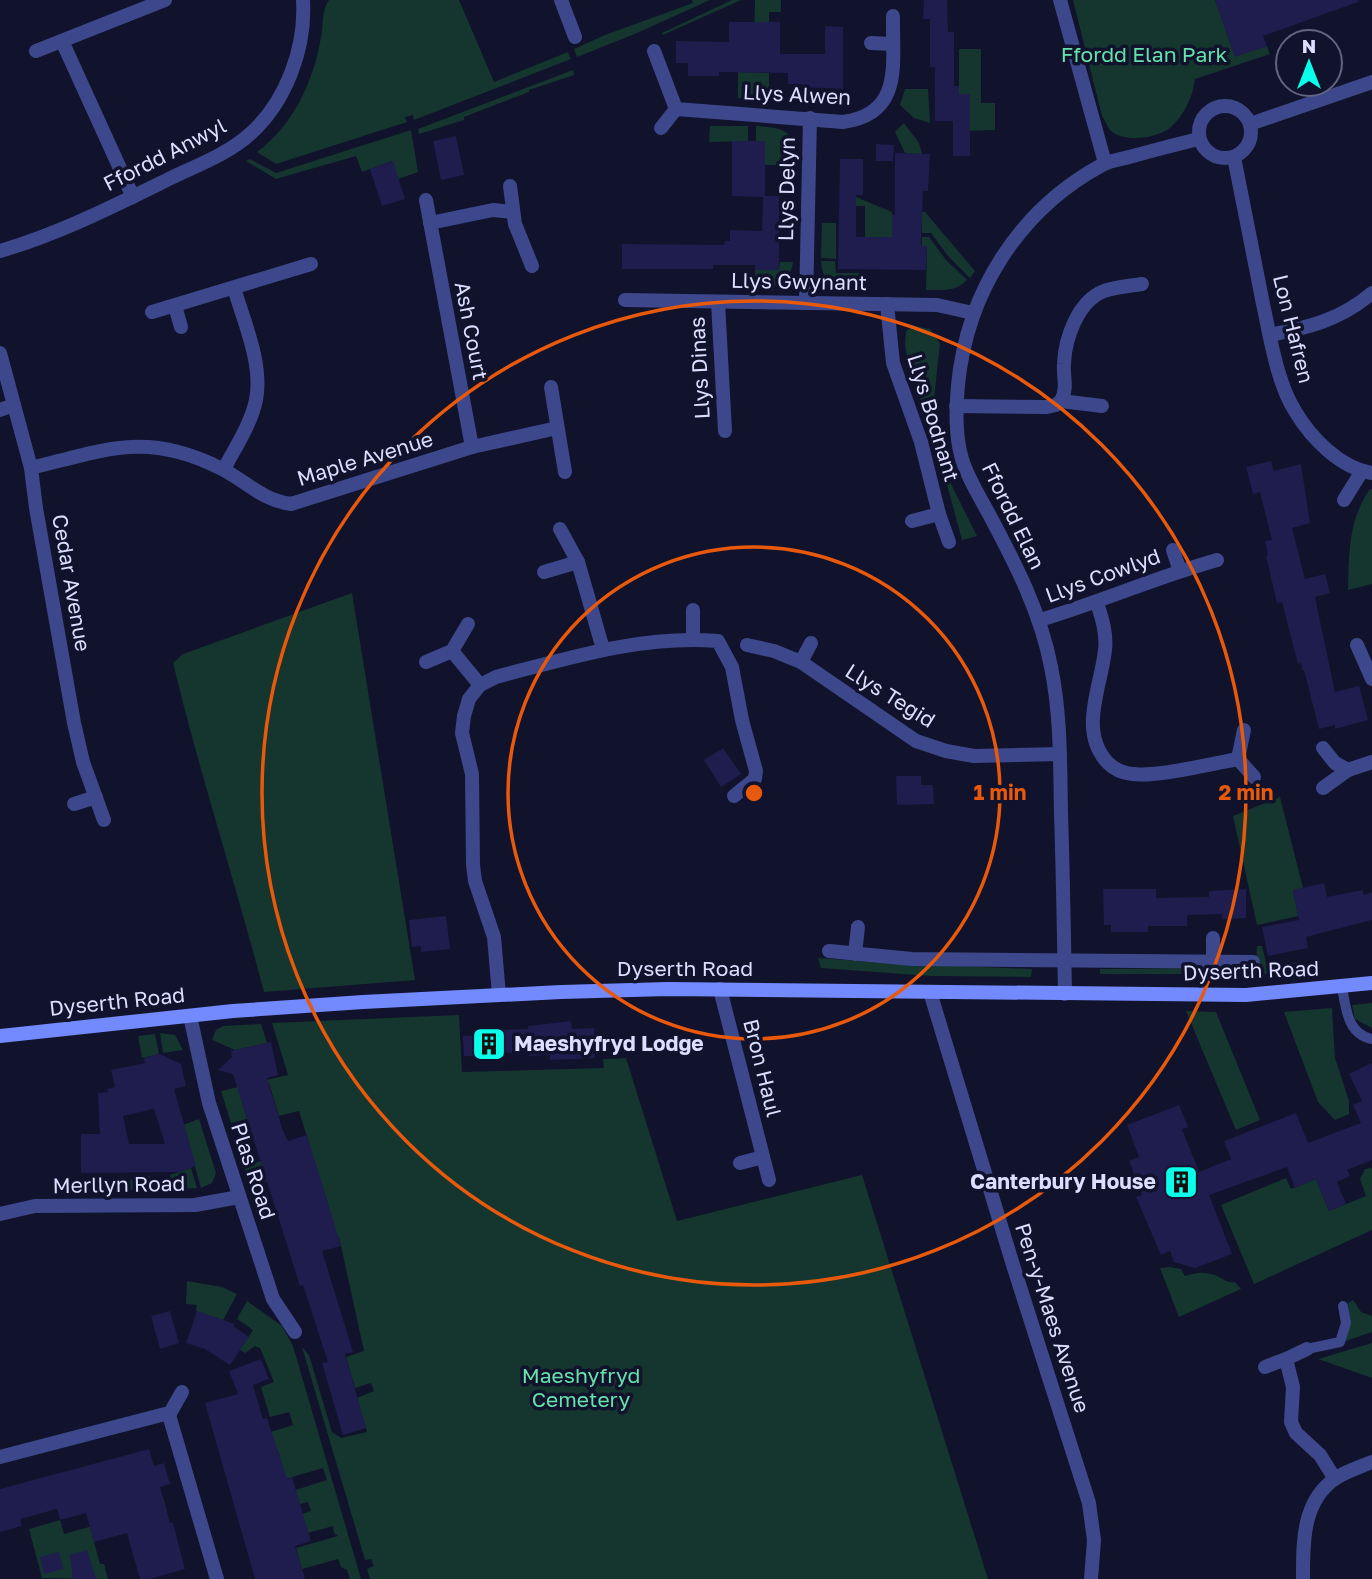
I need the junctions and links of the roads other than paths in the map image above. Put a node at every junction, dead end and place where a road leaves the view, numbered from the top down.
1 (165, 0) edge
2 (303, 0) edge
3 (561, 0) edge
4 (1060, 0) edge
5 (893, 16) dead end
6 (575, 37) dead end
7 (62, 41) junction
8 (871, 43) dead end
9 (892, 44) junction
10 (36, 51) dead end
11 (654, 51) dead end
12 (1372, 82) edge
13 (676, 108) junction
14 (810, 118) junction
15 (1250, 124) junction
16 (661, 128) dead end
17 (1199, 139) junction
18 (1234, 157) junction
19 (1105, 163) junction
20 (510, 186) dead end
21 (133, 197) junction
22 (426, 200) dead end
23 (512, 212) junction
24 (430, 223) junction
25 (0, 251) edge
26 (311, 264) dead end
27 (532, 266) dead end
28 (1142, 284) dead end
29 (234, 288) junction
30 (1372, 293) edge
31 (625, 300) dead end
32 (718, 302) junction
33 (806, 303) junction
34 (887, 304) junction
35 (174, 306) junction
36 (152, 312) dead end
37 (973, 313) junction
38 (181, 327) dead end
39 (1270, 335) junction
40 (0, 353) edge
41 (551, 387) dead end
42 (1061, 401) junction
43 (956, 406) junction
44 (1102, 406) dead end
45 (7, 407) edge
46 (557, 428) junction
47 (725, 431) dead end
48 (472, 447) junction
49 (31, 468) junction
50 (223, 469) junction
51 (565, 472) dead end
52 (1367, 472) edge
53 (1345, 500) dead end
54 (939, 514) junction
55 (912, 521) dead end
56 (560, 529) dead end
57 (949, 542) dead end
58 (1173, 550) dead end
59 (1217, 561) dead end
60 (578, 562) junction
61 (1180, 571) junction
62 (544, 572) dead end
63 (1097, 603) junction
64 (693, 610) dead end
65 (1040, 620) junction
66 (468, 625) dead end
67 (693, 639) junction
68 (811, 643) dead end
69 (747, 645) dead end
70 (1357, 645) dead end
71 (603, 649) junction
72 (452, 650) junction
73 (426, 662) dead end
74 (801, 662) junction
75 (1372, 679) edge
76 (480, 685) junction
77 (1244, 730) dead end
78 (1323, 748) dead end
79 (1060, 754) junction
80 (1238, 759) junction
81 (1372, 762) edge
82 (1348, 770) junction
83 (1254, 777) dead end
84 (1323, 789) dead end
85 (734, 796) dead end
86 (96, 797) junction
87 (74, 804) dead end
88 (104, 820) dead end
89 (858, 927) dead end
90 (1213, 938) dead end
91 (830, 951) dead end
92 (855, 954) junction
93 (1065, 962) junction
94 (1213, 962) junction
95 (1253, 962) dead end
96 (1372, 983) edge
97 (1342, 987) junction
98 (720, 989) junction
99 (930, 992) junction
100 (1065, 994) junction
101 (499, 995) junction
102 (190, 1016) junction
103 (0, 1036) edge
104 (1372, 1039) edge
105 (763, 1157) junction
106 (740, 1163) dead end
107 (769, 1181) dead end
108 (239, 1196) junction
109 (0, 1214) edge
110 (1343, 1306) dead end
111 (295, 1332) dead end
112 (1307, 1349) joint
113 (1286, 1359) junction
114 (1265, 1367) dead end
115 (182, 1392) dead end
116 (169, 1415) junction
117 (0, 1457) edge
118 (1372, 1462) edge
119 (1335, 1479) junction
120 (217, 1579) edge
121 (1091, 1579) edge
122 (1303, 1579) edge

1 - 7 street
2 - 21 street, Ffordd Anwyl
3 - 6 street
4 - 19 street
5 - 9 street, Llys Alwen
7 - 10 street
7 - 21 street
8 - 9 street
9 - 14 street, Llys Alwen
11 - 13 street
12 - 15 street
13 - 14 street, Llys Alwen
13 - 16 street
14 - 33 street, Llys Delyn
15 - 17 street
15 - 18 street
17 - 18 street
17 - 19 street, Ffordd Elan
18 - 39 street, Lon Hafren
19 - 37 street, Ffordd Elan
20 - 23 street
21 - 25 street, Ffordd Anwyl
22 - 24 street, Ash Court
23 - 24 street
23 - 27 street
24 - 48 street, Ash Court
26 - 29 street
28 - 42 street
29 - 35 street
29 - 50 street
30 - 39 street
31 - 32 street, Llys Gwynant
32 - 33 street, Llys Gwynant
32 - 47 street, Llys Dinas
33 - 34 street, Llys Gwynant
34 - 37 street, Llys Gwynant
34 - 54 street, Llys Bodnant
35 - 36 street
35 - 38 street
37 - 43 street, Ffordd Elan
39 - 52 street, Lon Hafren
40 - 45 street, Cedar Avenue
41 - 46 street
42 - 43 street
42 - 44 street
43 - 65 street, Ffordd Elan
45 - 49 street, Cedar Avenue
46 - 48 street, Maple Avenue
46 - 51 street
48 - 50 street, Maple Avenue
49 - 50 street, Maple Avenue
49 - 86 street, Cedar Avenue
52 - 53 street
54 - 55 street
54 - 57 street, Llys Bodnant
56 - 60 street
58 - 61 street, Llys Cowlyd
59 - 61 street, Llys Cowlyd
60 - 62 street
60 - 71 street
61 - 63 street, Llys Cowlyd
63 - 65 street, Llys Cowlyd
63 - 80 street
64 - 67 street
65 - 79 street, Ffordd Elan
66 - 72 street
67 - 71 street
67 - 85 street
68 - 74 street
69 - 74 street, Llys Tegid
70 - 75 street
71 - 76 street
72 - 73 street
72 - 76 street
74 - 79 street, Llys Tegid
76 - 101 street
77 - 80 street
78 - 82 street
79 - 93 street, Ffordd Elan
80 - 83 street
81 - 82 street
82 - 84 street
86 - 87 street
86 - 88 street, Cedar Avenue
89 - 92 street
90 - 94 street
91 - 92 street
92 - 93 street
93 - 94 street
93 - 100 street, Ffordd Elan
94 - 95 street
96 - 97 main road, Dyserth Road
97 - 100 main road, Dyserth Road
97 - 104 lane
98 - 99 main road, Dyserth Road
98 - 101 main road, Dyserth Road
98 - 105 street, Bron Haul
99 - 100 main road, Dyserth Road
99 - 121 street, Pen-y-Maes Avenue
101 - 102 main road, Dyserth Road
102 - 103 main road, Dyserth Road
102 - 108 street, Plas Road
105 - 106 street
105 - 107 street, Bron Haul
108 - 109 street, Merllyn Road
108 - 111 street, Plas Road
110 - 112 lane
112 - 113 street
113 - 114 street
113 - 119 street
115 - 116 street
116 - 117 street
116 - 120 street
118 - 119 street
119 - 122 street

